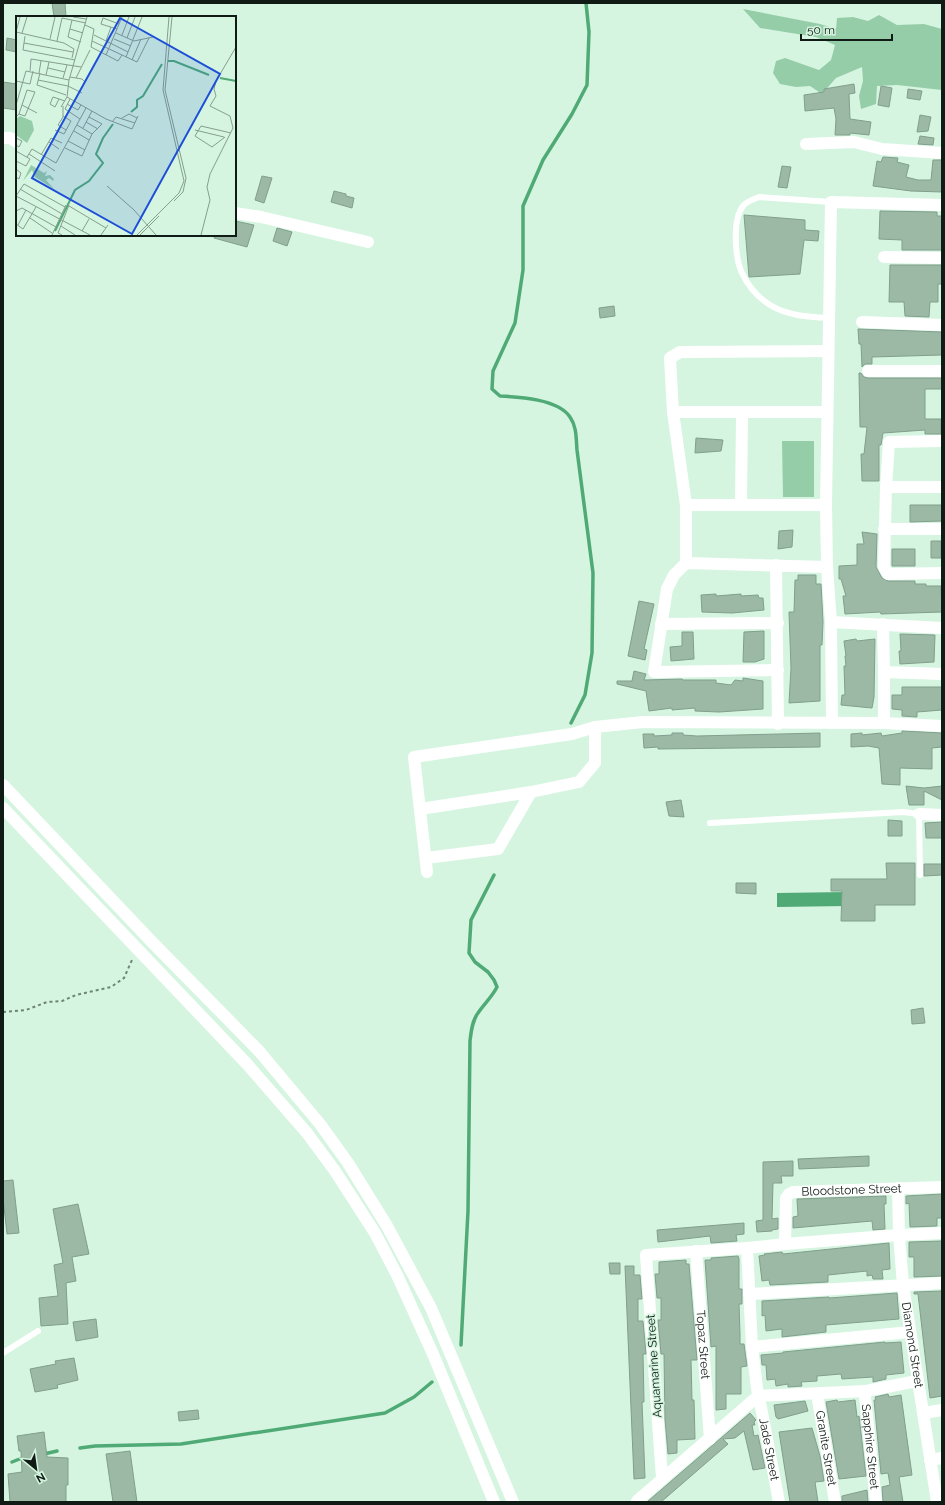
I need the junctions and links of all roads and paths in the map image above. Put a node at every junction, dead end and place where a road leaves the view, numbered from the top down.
1 (3, 138) edge
2 (16, 141) edge
3 (806, 144) dead end
4 (942, 153) edge
5 (831, 202) junction
6 (942, 205) edge
7 (236, 213) edge
8 (368, 242) dead end
9 (884, 257) dead end
10 (942, 258) edge
11 (829, 318) junction
12 (862, 322) dead end
13 (942, 325) edge
14 (828, 351) junction
15 (868, 371) dead end
16 (942, 371) edge
17 (673, 412) junction
18 (827, 412) junction
19 (742, 413) junction
20 (942, 441) edge
21 (886, 487) junction
22 (942, 487) edge
23 (741, 505) junction
24 (826, 505) junction
25 (686, 506) junction
26 (884, 529) junction
27 (942, 529) edge
28 (686, 563) junction
29 (776, 565) junction
30 (827, 566) junction
31 (942, 573) edge
32 (830, 622) junction
33 (778, 623) junction
34 (661, 624) junction
35 (883, 624) junction
36 (942, 628) edge
37 (778, 670) junction
38 (884, 672) junction
39 (942, 674) edge
40 (832, 723) junction
41 (884, 723) junction
42 (778, 724) junction
43 (942, 726) edge
44 (595, 727) junction
45 (3, 785) edge
46 (531, 792) junction
47 (3, 808) edge
48 (420, 809) junction
49 (919, 814) junction
50 (942, 815) edge
51 (710, 823) dead end
52 (426, 858) junction
53 (427, 872) dead end
54 (920, 875) dead end
55 (140, 953) junction
56 (3, 1012) edge
57 (942, 1187) edge
58 (898, 1188) junction
59 (942, 1233) edge
60 (899, 1235) junction
61 (785, 1244) junction
62 (746, 1248) junction
63 (696, 1251) junction
64 (942, 1283) edge
65 (903, 1285) junction
66 (749, 1294) junction
67 (38, 1331) dead end
68 (910, 1332) junction
69 (752, 1347) junction
70 (3, 1353) edge
71 (917, 1380) junction
72 (866, 1391) junction
73 (817, 1394) junction
74 (758, 1396) junction
75 (942, 1410) edge
76 (923, 1413) junction
77 (710, 1439) junction
78 (942, 1458) edge
79 (930, 1460) junction
80 (662, 1478) junction
81 (505, 1483) junction
82 (489, 1489) junction
83 (637, 1501) dead end
84 (494, 1502) edge
85 (513, 1502) edge
86 (778, 1502) edge
87 (835, 1502) edge
88 (876, 1502) edge
89 (938, 1502) edge

1 - 2 street
3 - 4 street
5 - 6 street
5 - 11 street
5 - 11 lane
7 - 8 street
9 - 10 street
11 - 14 street
12 - 13 street
14 - 17 street
14 - 18 street
15 - 16 street
17 - 19 street
17 - 25 street
18 - 19 street
18 - 24 street
19 - 23 street
20 - 21 street
21 - 22 street
21 - 26 street
23 - 24 street
23 - 25 street
24 - 30 street
25 - 28 street
26 - 27 street
26 - 31 street
28 - 29 street
28 - 34 street
29 - 30 street
29 - 33 street
30 - 32 street
32 - 35 street
32 - 40 street
33 - 34 street
33 - 37 street
34 - 37 street
35 - 36 street
35 - 38 street
37 - 42 street
38 - 39 street
38 - 41 street
40 - 41 street
40 - 42 street
41 - 43 street
42 - 44 street
44 - 46 street
44 - 48 street
45 - 81 street
46 - 48 street
46 - 52 street
47 - 55 street
48 - 52 street
49 - 50 street
49 - 51 lane
49 - 54 lane
52 - 53 street
55 - 56 path
55 - 82 street
57 - 58 street, Bloodstone Street
58 - 60 street, Diamond Street
58 - 61 street, Bloodstone Street
59 - 60 street
60 - 61 street
60 - 65 street, Diamond Street
61 - 62 street
62 - 63 street
62 - 66 street, Jade Street
63 - 77 street, Topaz Street
63 - 80 street, Aquamarine Street
64 - 65 street
65 - 66 street
65 - 68 street, Diamond Street
66 - 69 street, Jade Street
67 - 70 lane
68 - 69 street
68 - 71 street, Diamond Street
69 - 74 street, Jade Street
71 - 72 street
71 - 76 street, Diamond Street
72 - 73 street
72 - 88 street, Sapphire Street
73 - 74 street
73 - 87 street, Granite Street
74 - 77 street
74 - 86 street, Jade Street
75 - 76 street
76 - 79 street, Diamond Street
77 - 80 street
78 - 79 street
79 - 89 street, Diamond Street
80 - 83 street
81 - 82 street
81 - 85 street
82 - 84 street

